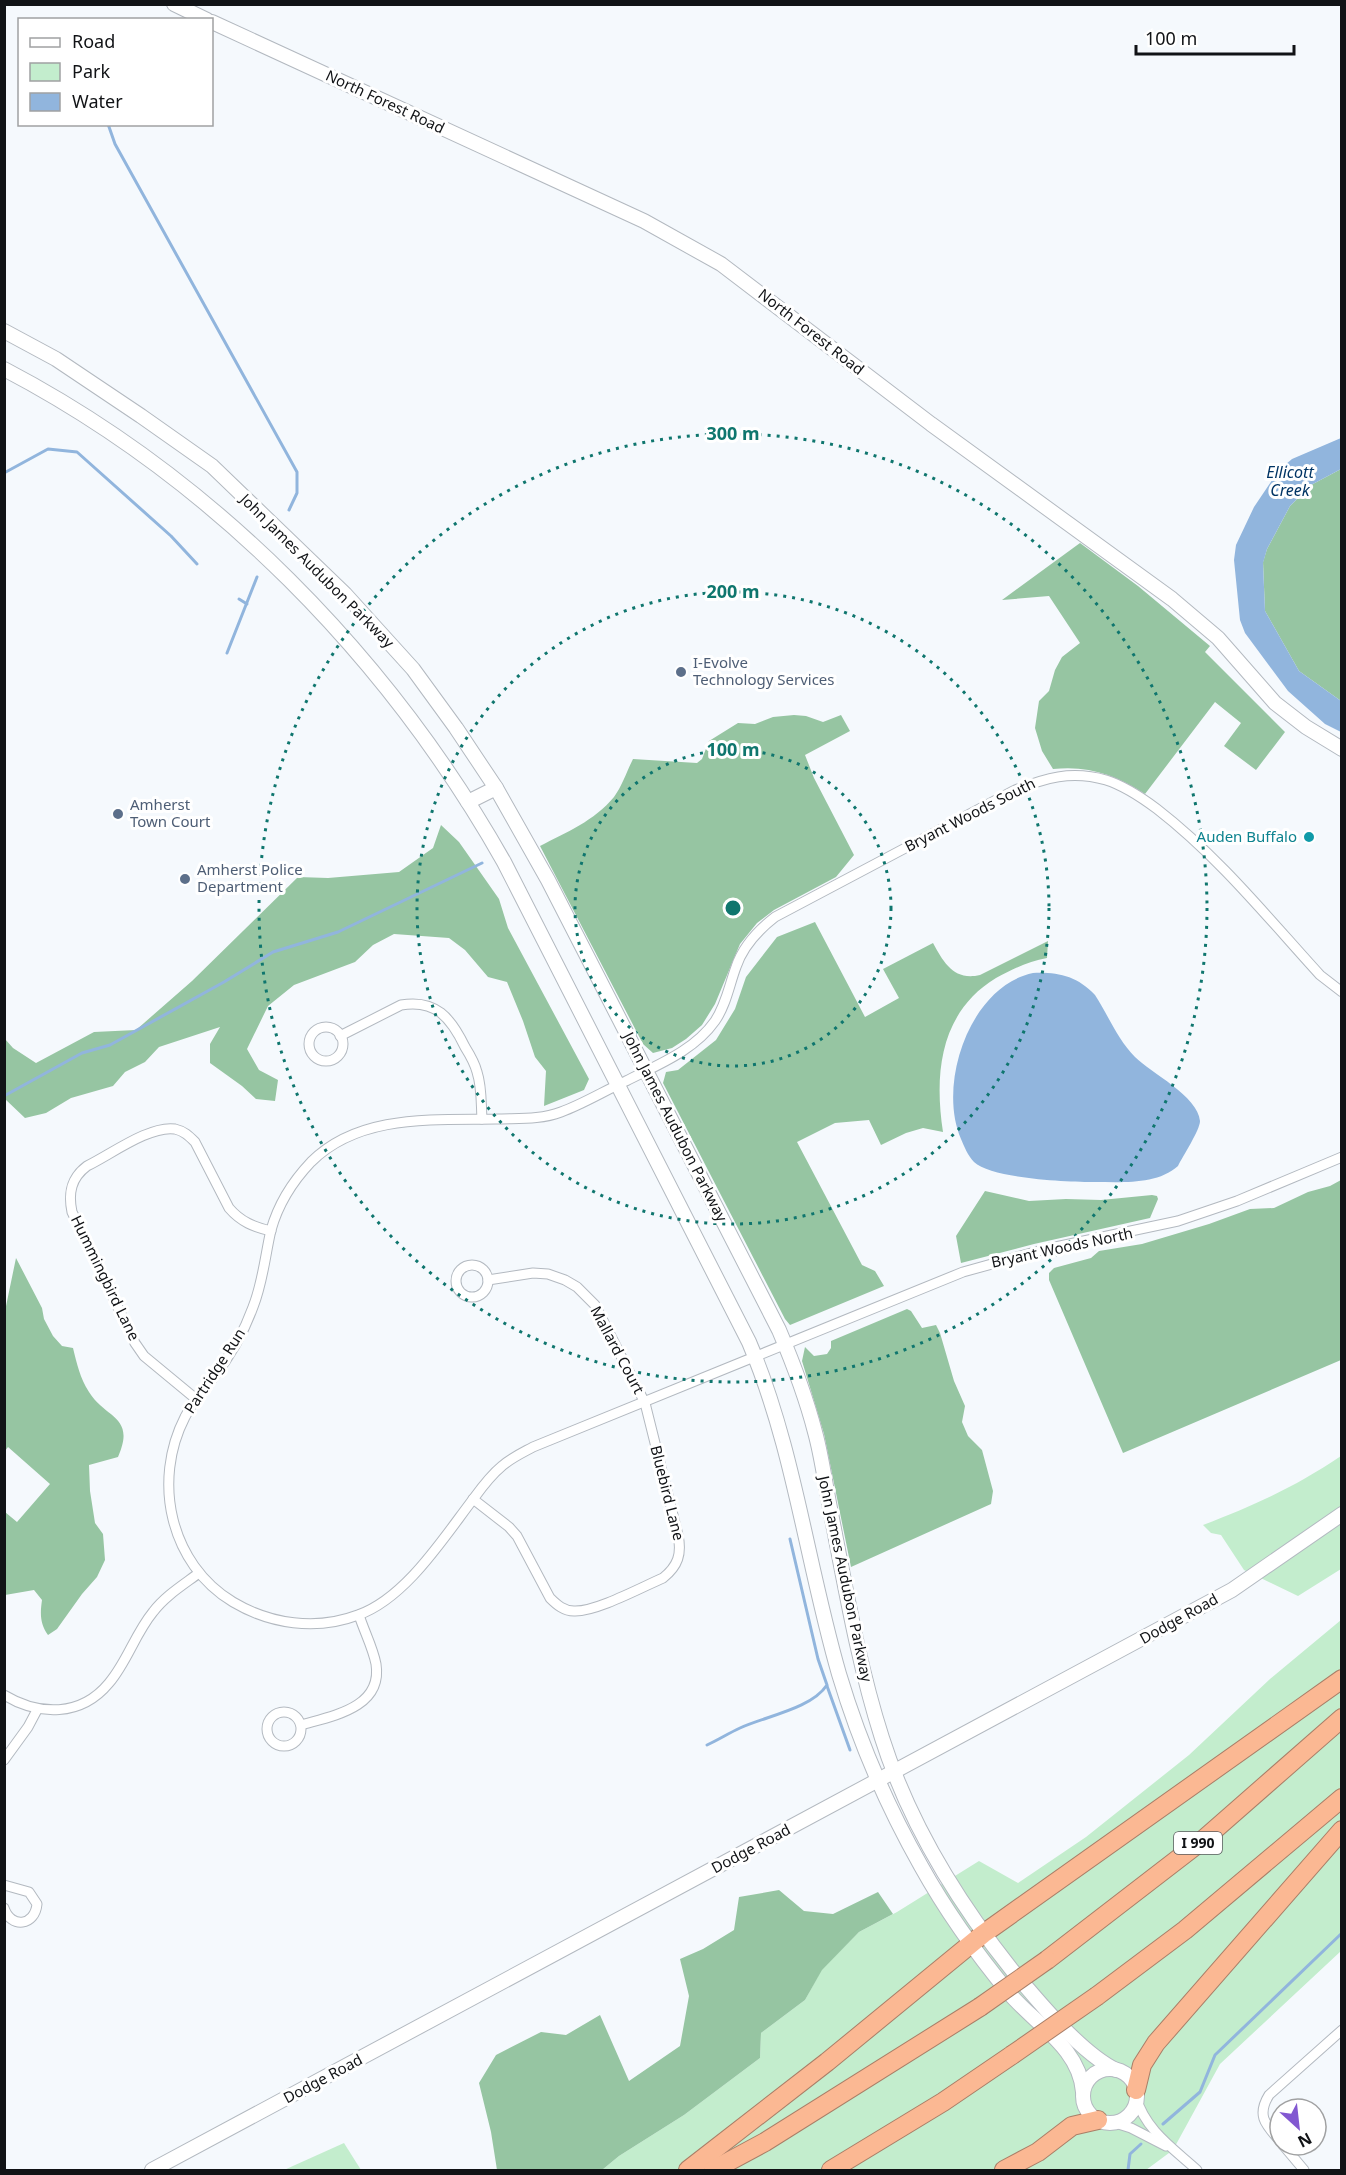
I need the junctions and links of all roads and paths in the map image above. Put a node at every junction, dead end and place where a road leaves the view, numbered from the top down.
1 (174, 4) edge
2 (203, 18) edge
3 (213, 22) edge
4 (4, 331) edge
5 (4, 369) edge
6 (1341, 749) edge
7 (496, 788) junction
8 (468, 802) junction
9 (1341, 992) edge
10 (340, 1035) dead end
11 (646, 1070) junction
12 (618, 1084) junction
13 (482, 1119) junction
14 (1341, 1157) edge
15 (271, 1231) junction
16 (488, 1280) dead end
17 (785, 1345) junction
18 (756, 1357) junction
19 (196, 1399) junction
20 (645, 1403) junction
21 (473, 1499) junction
22 (1341, 1514) edge
23 (199, 1573) junction
24 (358, 1615) junction
25 (1341, 1680) edge
26 (4, 1695) edge
27 (37, 1710) junction
28 (1341, 1718) edge
29 (301, 1725) dead end
30 (4, 1760) edge
31 (894, 1773) junction
32 (878, 1781) junction
33 (1341, 1798) edge
34 (1341, 1830) edge
35 (4, 1885) edge
36 (4, 1908) edge
37 (977, 1939) junction
38 (1341, 2030) edge
39 (1116, 2070) junction
40 (1083, 2092) junction
41 (1136, 2093) junction
42 (1105, 2121) junction
43 (1268, 2125) edge
44 (1173, 2150) junction
45 (1293, 2157) edge
46 (152, 2170) edge
47 (688, 2170) edge
48 (713, 2170) edge
49 (831, 2170) edge
50 (1004, 2170) edge
51 (1197, 2170) edge
52 (1304, 2170) edge

1 - 2 main road
3 - 6 main road, North Forest Road
4 - 7 main road, John James Audubon Parkway
5 - 8 main road, John James Audubon Parkway
7 - 8 main road
7 - 11 main road, John James Audubon Parkway
8 - 12 main road, John James Audubon Parkway
9 - 11 street, Bryant Woods South
10 - 13 street
11 - 12 street, Bryant Woods South
11 - 17 main road, John James Audubon Parkway
12 - 13 street, Partridge Run
12 - 18 main road, John James Audubon Parkway
13 - 15 street, Partridge Run
14 - 17 street, Bryant Woods North
15 - 19 street, Partridge Run
15 - 19 street, Hummingbird Lane
16 - 20 street, Mallard Court
17 - 18 street, Bryant Woods North
17 - 31 main road, John James Audubon Parkway
18 - 20 street, Partridge Run
18 - 32 main road, John James Audubon Parkway
19 - 23 street, Partridge Run
20 - 21 street, Partridge Run
20 - 21 street, Bluebird Lane
21 - 24 street, Partridge Run
22 - 31 main road, Dodge Road
23 - 24 street, Partridge Run
23 - 27 street
24 - 29 street
25 - 37 highway
26 - 27 street
27 - 30 street
28 - 48 highway, I 990, bridge
31 - 32 main road, Dodge Road
31 - 37 main road, John James Audubon Parkway
32 - 37 main road, John James Audubon Parkway
32 - 46 main road, Dodge Road
33 - 49 highway, bridge
34 - 41 highway
35 - 36 street
37 - 39 main road, John James Audubon Parkway
37 - 40 main road, John James Audubon Parkway
37 - 47 highway
38 - 43 street
39 - 40 main road
39 - 41 main road
40 - 42 main road
41 - 42 main road
41 - 44 street
42 - 44 street
42 - 50 highway
44 - 51 street
45 - 52 street

